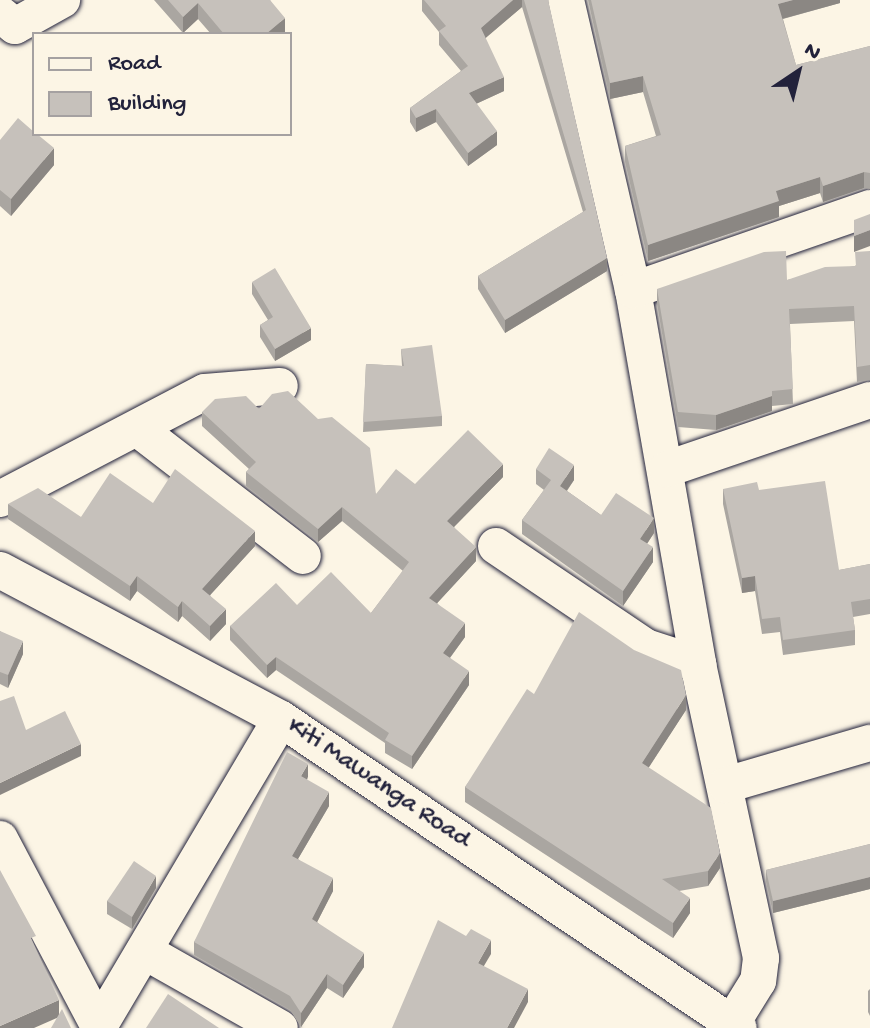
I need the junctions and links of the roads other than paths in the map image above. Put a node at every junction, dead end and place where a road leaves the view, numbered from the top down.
1 (62, 0) edge
2 (566, 0) edge
3 (5, 28) edge
4 (870, 208) edge
5 (633, 290) junction
6 (280, 386) dead end
7 (870, 400) edge
8 (138, 429) junction
9 (667, 469) junction
10 (0, 499) edge
11 (496, 546) dead end
12 (303, 556) dead end
13 (0, 570) edge
14 (698, 664) junction
15 (281, 719) junction
16 (870, 743) edge
17 (726, 785) junction
18 (0, 839) edge
19 (144, 951) junction
20 (735, 1026) edge
21 (98, 1028) edge
22 (280, 1028) edge

1 - 3 street
2 - 5 street
4 - 5 street
5 - 9 street
6 - 8 street
7 - 9 street
8 - 10 street
8 - 12 street
9 - 14 street
11 - 14 street
13 - 15 street, Kiti Mawanga Road
14 - 17 street
15 - 19 street
15 - 20 street, Kiti Mawanga Road
16 - 17 street
17 - 20 street
18 - 21 street
19 - 21 street
19 - 22 street

